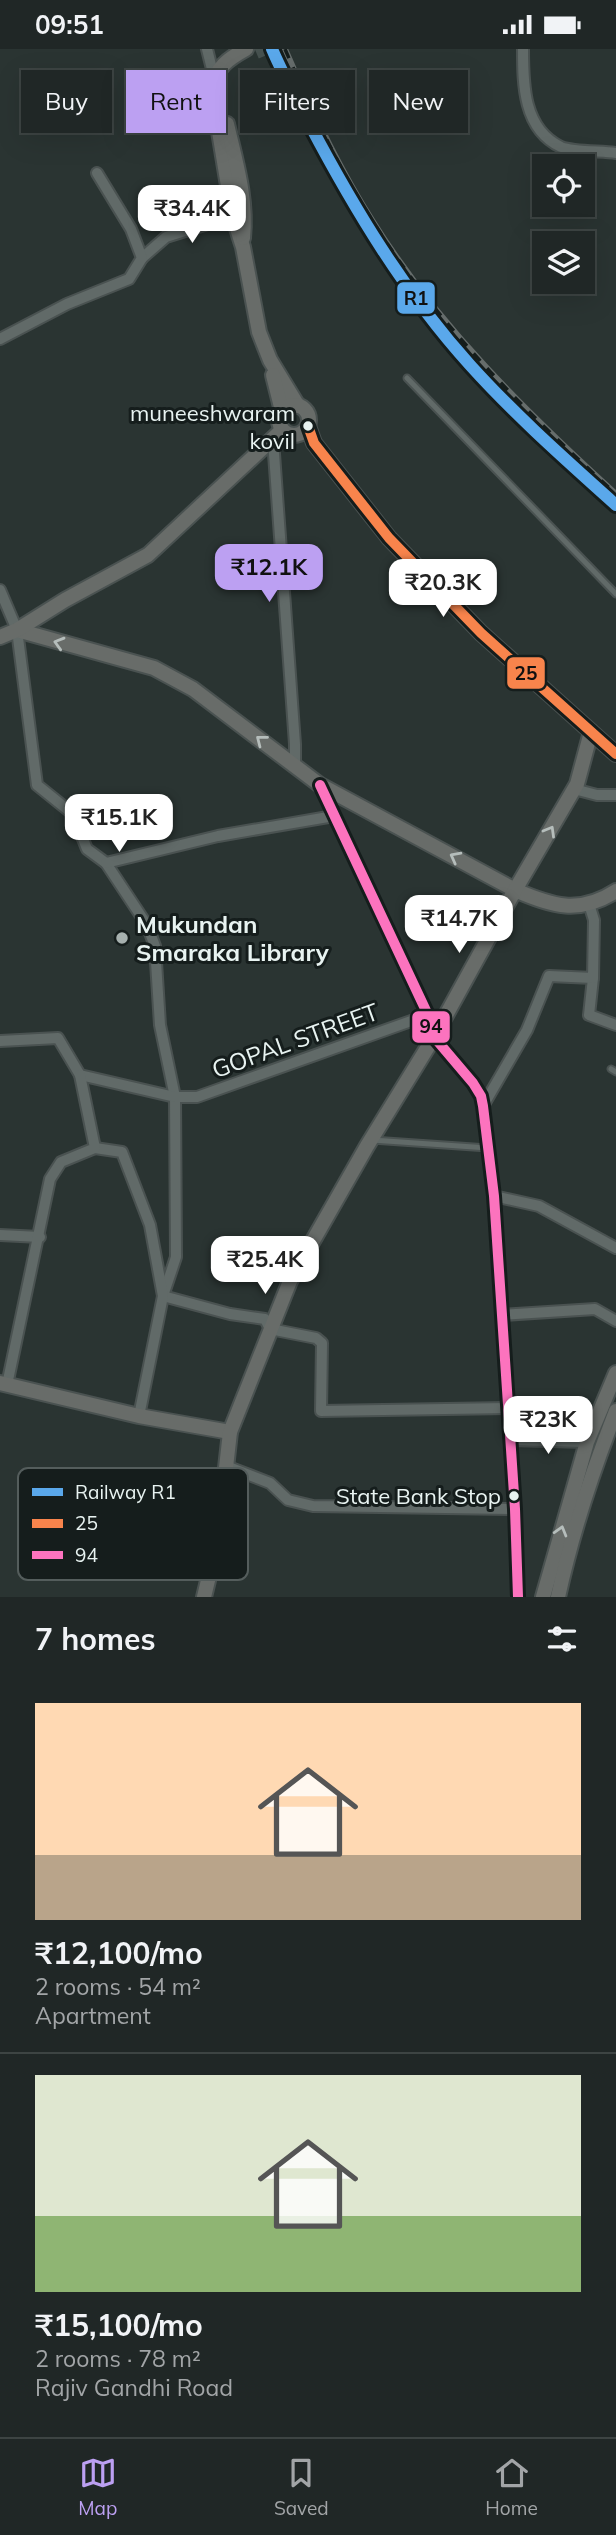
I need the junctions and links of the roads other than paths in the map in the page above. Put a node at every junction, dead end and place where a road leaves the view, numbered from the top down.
1 (207, 49) edge
2 (523, 49) edge
3 (251, 50) edge
4 (215, 70) edge
5 (220, 70) edge
6 (226, 119) edge
7 (219, 133) edge
8 (616, 153) edge
9 (97, 173) dead end
10 (233, 216) junction
11 (243, 247) junction
12 (142, 258) junction
13 (0, 339) edge
14 (270, 360) junction
15 (407, 377) dead end
16 (298, 406) junction
17 (282, 411) junction
18 (303, 430) junction
19 (278, 435) junction
20 (0, 590) edge
21 (616, 594) edge
22 (17, 630) junction
23 (0, 637) edge
24 (591, 732) junction
25 (616, 754) edge
26 (295, 767) junction
27 (320, 785) junction
28 (574, 789) junction
29 (616, 796) edge
30 (334, 815) junction
31 (106, 863) junction
32 (515, 890) junction
33 (616, 891) edge
34 (589, 904) junction
35 (593, 978) junction
36 (428, 1015) junction
37 (616, 1025) edge
38 (434, 1037) junction
39 (0, 1041) edge
40 (80, 1075) junction
41 (175, 1097) junction
42 (483, 1106) junction
43 (371, 1140) junction
44 (94, 1148) junction
45 (488, 1148) junction
46 (494, 1196) junction
47 (0, 1235) edge
48 (40, 1237) junction
49 (616, 1248) edge
50 (163, 1296) junction
51 (502, 1315) junction
52 (616, 1321) edge
53 (270, 1329) junction
54 (616, 1373) edge
55 (4, 1384) edge
56 (508, 1409) junction
57 (616, 1411) edge
58 (139, 1416) junction
59 (230, 1432) junction
60 (510, 1440) junction
61 (587, 1442) junction
62 (602, 1446) junction
63 (226, 1466) joint
64 (231, 1468) edge
65 (248, 1474) edge
66 (515, 1509) junction
67 (552, 1596) edge
68 (518, 1597) edge

1 - 4 street
2 - 8 street
3 - 5 main road
6 - 11 main road
7 - 10 main road
9 - 12 street
10 - 11 main road
10 - 12 street
11 - 14 main road
12 - 13 street
14 - 16 main road
14 - 17 main road
15 - 21 lane
16 - 17 main road
16 - 18 main road
17 - 19 main road
18 - 19 main road
18 - 24 main road
19 - 22 main road
19 - 26 street
20 - 22 street
22 - 23 main road
26 -> 22 main road
22 - 31 street
24 - 25 main road
24 - 28 main road
26 - 27 main road
27 - 30 street
32 -> 27 main road
28 - 29 street
32 -> 28 main road
30 - 31 street
30 - 36 street
31 - 41 street
32 - 34 main road
32 - 38 main road
33 - 34 main road
34 - 35 street
35 - 37 street
35 - 42 street
36 - 38 street
36 - 41 street, GOPAL STREET
38 - 42 street
38 - 43 main road
39 - 40 street
40 - 41 street
40 - 44 street
41 - 50 street
42 - 45 street
43 - 45 lane
43 - 53 main road
44 - 48 street
44 - 50 street
45 - 46 street
46 - 49 street
46 - 51 street
47 - 48 street
48 - 55 street
50 - 53 street
50 - 58 street
51 - 52 street
51 - 56 street
53 - 56 street
53 - 59 main road
54 - 61 main road
55 - 58 main road
56 - 60 street
57 - 62 main road
58 - 59 main road
59 - 63 main road
60 - 61 street
60 - 66 street
61 - 62 main road
67 -> 61 main road
62 - 67 main road
63 - 64 street
65 - 66 street
66 - 68 street

